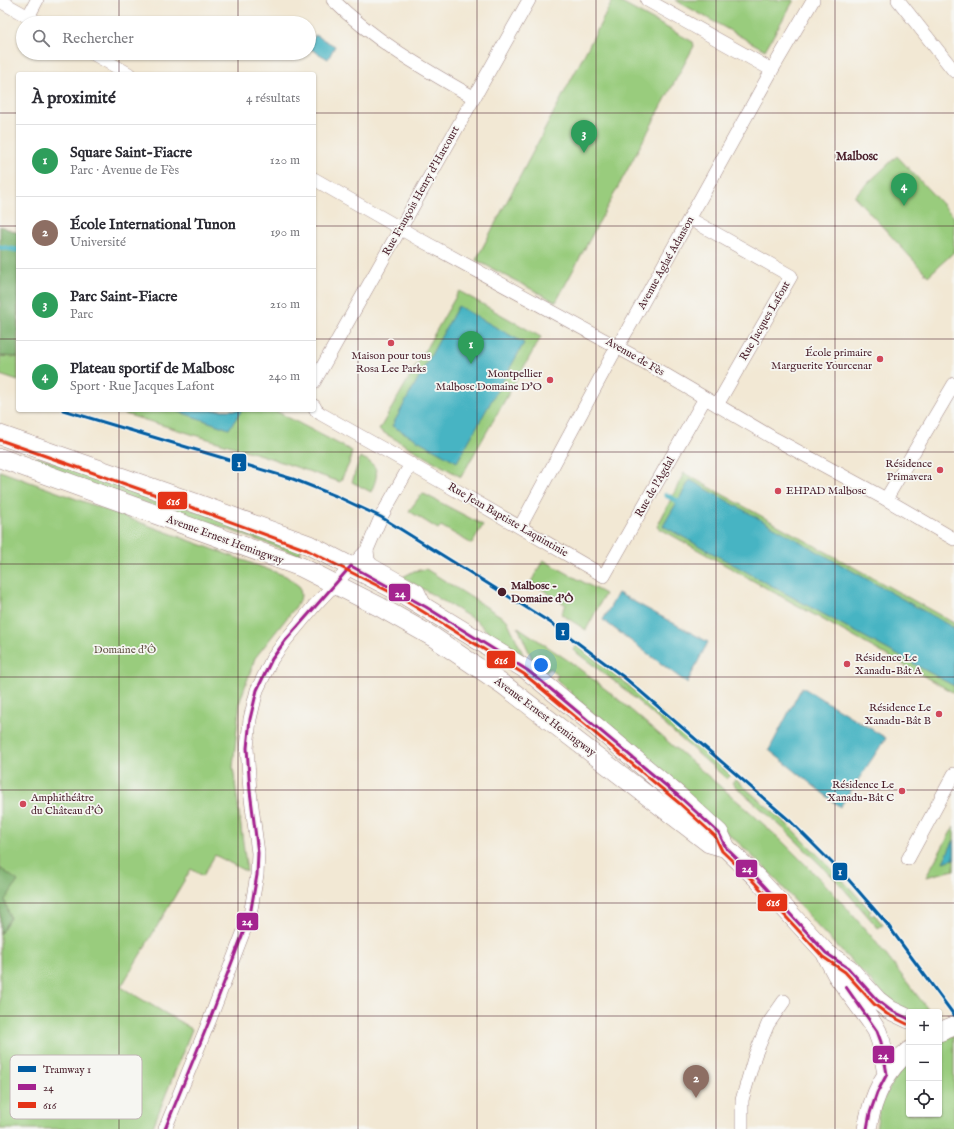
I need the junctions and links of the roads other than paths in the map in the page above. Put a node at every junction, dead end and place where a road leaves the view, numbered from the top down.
1 (37, 0) edge
2 (333, 0) edge
3 (528, 0) edge
4 (648, 0) edge
5 (813, 0) edge
6 (898, 0) edge
7 (0, 1) edge
8 (26, 16) edge
9 (34, 16) edge
10 (104, 60) edge
11 (772, 70) junction
12 (954, 71) edge
13 (125, 72) edge
14 (473, 97) junction
15 (316, 180) edge
16 (690, 219) junction
17 (400, 228) junction
18 (618, 347) junction
19 (316, 379) edge
20 (954, 384) edge
21 (706, 398) junction
22 (717, 405) junction
23 (316, 410) edge
24 (0, 435) edge
25 (0, 458) edge
26 (411, 464) junction
27 (886, 499) junction
28 (520, 527) junction
29 (954, 539) edge
30 (366, 550) junction
31 (351, 566) junction
32 (604, 576) joint
33 (335, 584) junction
34 (426, 607) junction
35 (954, 774) edge
36 (726, 848) junction
37 (908, 859) dead end
38 (826, 953) junction
39 (784, 1001) dead end
40 (906, 1018) edge
41 (906, 1053) edge
42 (887, 1074) junction
43 (165, 1129) edge
44 (742, 1129) edge
45 (867, 1129) edge

1 - 9 street
2 - 14 street
3 - 14 street, Rue François Henry d'Harcourt
4 - 11 street
5 - 11 street, Avenue Aglaé Adanson
6 - 12 street
7 - 8 street
10 - 13 street
11 - 16 street, Avenue Aglaé Adanson
14 - 17 street, Rue François Henry d'Harcourt
15 - 17 street, Avenue de Fès
16 - 18 street, Avenue Aglaé Adanson
16 - 22 street, Rue Jacques Lafont
17 - 18 street, Avenue de Fès
17 - 19 street, Rue François Henry d'Harcourt
18 - 21 street, Avenue de Fès
18 - 28 street, Avenue Aglaé Adanson
20 - 27 street
21 - 22 street, Avenue de Fès
21 - 32 street, Rue de l'Agdal
22 - 27 street, Avenue de Fès
23 - 26 street
24 - 31 main road, Avenue Ernest Hemingway
25 - 33 main road, Avenue Ernest Hemingway
26 - 28 street, Rue Jean Baptiste Laquintinie
26 - 30 street
27 - 29 street, Avenue de Fès
28 - 32 street, Rue Jean Baptiste Laquintinie
30 - 31 street
30 - 34 street, Avenue Ernest Hemingway
31 - 33 street
31 - 34 main road, Avenue Ernest Hemingway
33 - 36 main road, Avenue Ernest Hemingway
33 - 43 street
34 - 36 main road, Avenue Ernest Hemingway
35 - 37 street
36 - 38 main road, Avenue Ernest Hemingway
38 - 40 main road, Avenue Ernest Hemingway
38 - 42 main road, Avenue Ernest Hemingway
39 - 44 street
41 - 42 main road
42 - 45 main road

